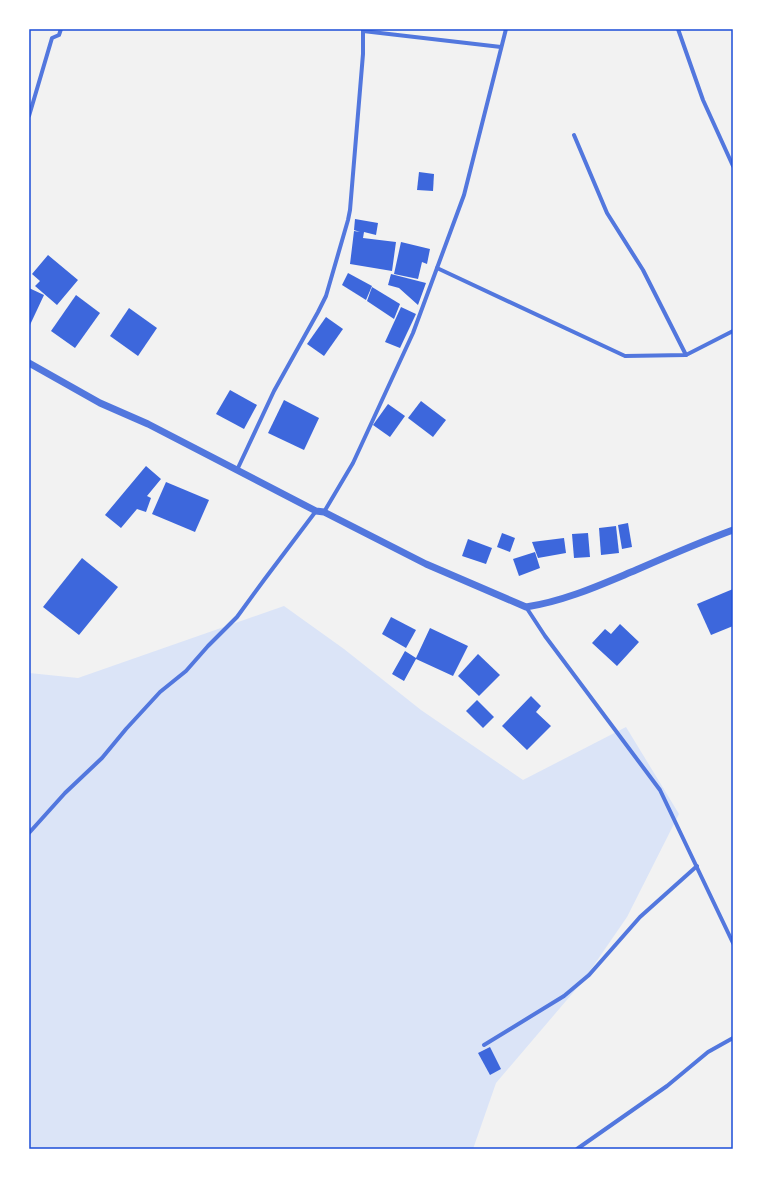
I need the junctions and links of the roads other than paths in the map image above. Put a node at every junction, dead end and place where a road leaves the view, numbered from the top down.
1 (61, 29) edge
2 (506, 29) edge
3 (678, 29) edge
4 (363, 30) edge
5 (501, 47) junction
6 (29, 116) edge
7 (574, 135) dead end
8 (733, 166) edge
9 (436, 268) junction
10 (733, 331) edge
11 (686, 355) junction
12 (29, 363) edge
13 (237, 470) junction
14 (316, 511) junction
15 (324, 512) junction
16 (733, 530) edge
17 (526, 607) junction
18 (29, 833) edge
19 (696, 866) junction
20 (733, 943) edge
21 (733, 1038) edge
22 (484, 1045) dead end
23 (577, 1149) edge

1 - 6 street
2 - 5 street
3 - 8 street
4 - 5 street
4 - 13 street
5 - 9 street
7 - 11 street
9 - 11 street
9 - 15 street
10 - 11 street
12 - 13 street
13 - 14 street
14 - 15 street
14 - 18 street
15 - 17 street
16 - 17 street
17 - 19 street
19 - 20 street
19 - 22 street
21 - 23 street

